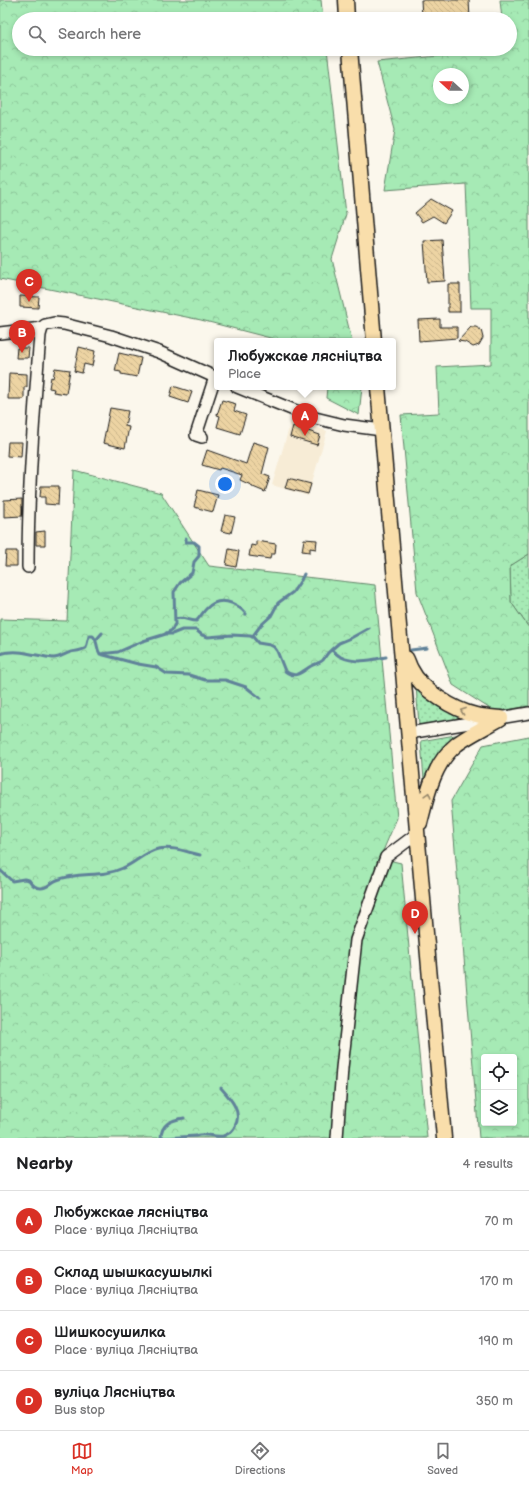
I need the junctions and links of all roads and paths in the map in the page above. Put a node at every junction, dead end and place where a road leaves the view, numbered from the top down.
1 (346, 0) edge
2 (347, 12) edge
3 (351, 56) edge
4 (42, 328) junction
5 (0, 333) edge
6 (374, 338) edge
7 (214, 377) edge
8 (214, 384) edge
9 (245, 390) edge
10 (378, 390) edge
11 (382, 430) junction
12 (202, 437) dead end
13 (28, 567) dead end
14 (401, 644) junction
15 (529, 713) edge
16 (501, 718) junction
17 (409, 733) junction
18 (418, 833) junction
19 (337, 1138) edge
20 (444, 1138) edge

1 - 2 main road
3 - 6 main road
4 - 5 street
4 - 7 street
4 - 13 street
8 - 12 street
9 - 11 street
10 - 11 main road
11 - 14 main road
16 -> 14 main road
14 - 17 main road
15 - 16 street
16 - 17 street
18 -> 16 main road
17 - 18 main road
18 - 19 street
18 - 20 main road

